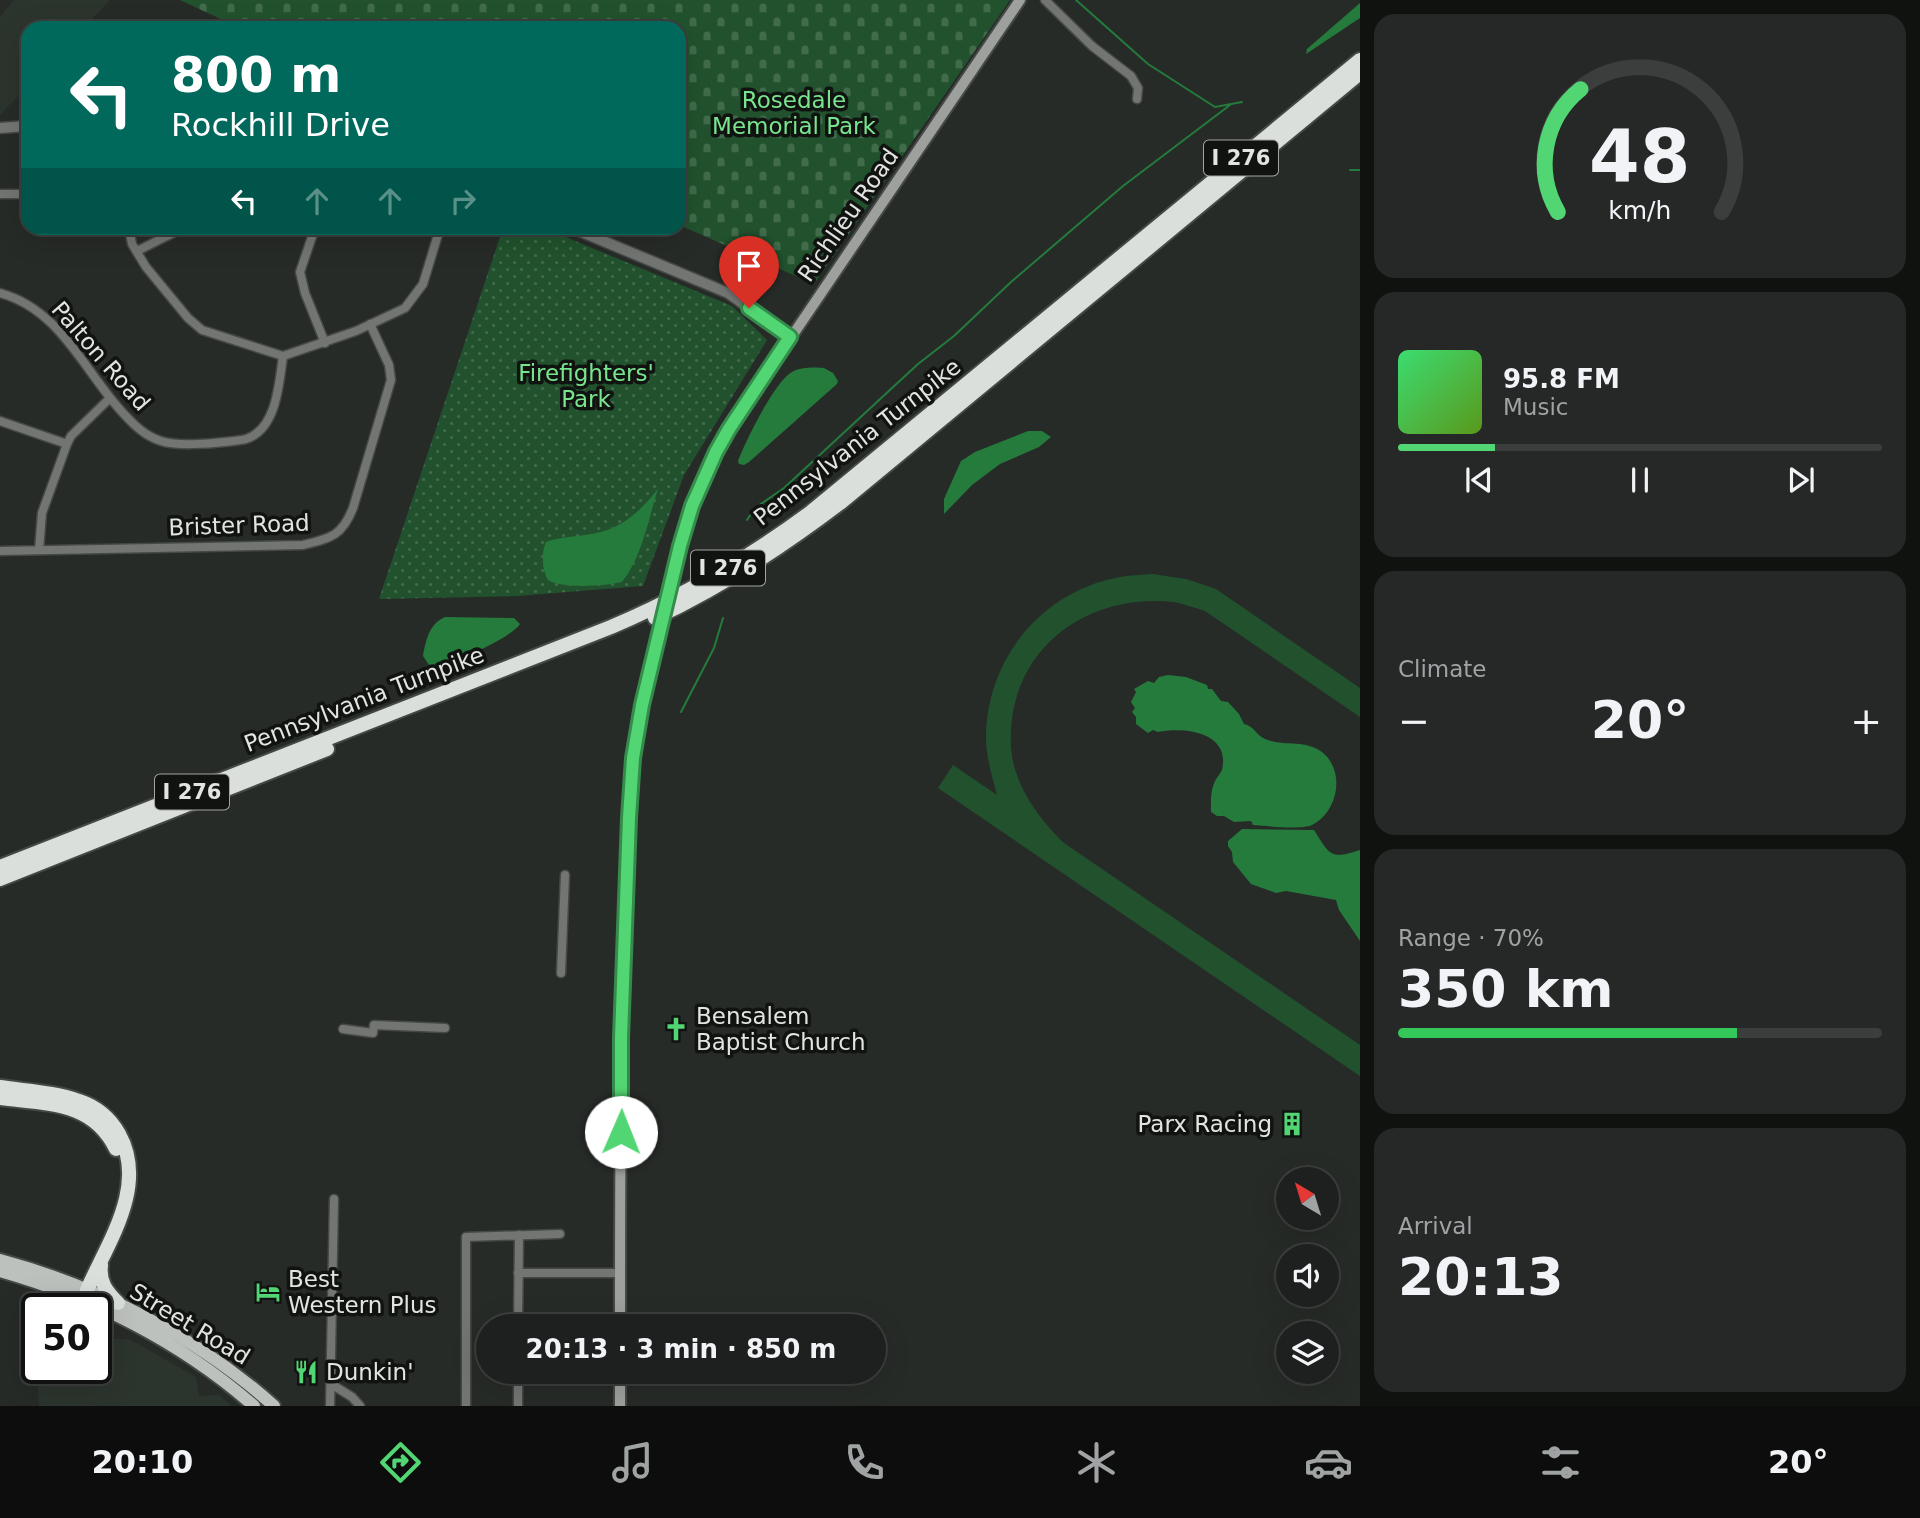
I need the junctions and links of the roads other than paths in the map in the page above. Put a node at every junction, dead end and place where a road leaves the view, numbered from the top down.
1 (1020, 0) edge
2 (1045, 0) edge
3 (1360, 60) edge
4 (1360, 73) edge
5 (1137, 99) dead end
6 (21, 126) edge
7 (0, 128) edge
8 (0, 194) edge
9 (21, 194) edge
10 (130, 235) edge
11 (169, 235) edge
12 (313, 235) edge
13 (438, 235) edge
14 (589, 235) edge
15 (136, 251) junction
16 (0, 293) edge
17 (370, 324) junction
18 (790, 337) junction
19 (325, 343) junction
20 (283, 356) junction
21 (109, 399) junction
22 (0, 421) edge
23 (67, 444) junction
24 (38, 550) junction
25 (0, 551) edge
26 (0, 867) edge
27 (565, 875) dead end
28 (0, 881) edge
29 (561, 973) dead end
30 (445, 1028) dead end
31 (342, 1029) dead end
32 (0, 1087) edge
33 (0, 1098) edge
34 (334, 1199) dead end
35 (560, 1234) dead end
36 (519, 1236) junction
37 (104, 1253) junction
38 (0, 1260) edge
39 (0, 1271) edge
40 (518, 1273) junction
41 (620, 1273) junction
42 (83, 1292) junction
43 (118, 1303) junction
44 (518, 1314) edge
45 (620, 1314) edge
46 (331, 1384) junction
47 (518, 1384) edge
48 (620, 1384) edge
49 (254, 1406) edge
50 (274, 1406) edge
51 (330, 1406) edge
52 (360, 1406) edge
53 (466, 1406) edge
54 (518, 1406) edge
55 (620, 1406) edge

1 - 18 main road, Richlieu Road
2 - 5 street
3 - 26 highway, Pennsylvania Turnpike / I 276
4 - 28 highway, Pennsylvania Turnpike / I 276
6 - 7 street
8 - 9 street
10 - 15 street
11 - 15 street
12 - 19 street
13 - 17 street
14 - 18 street
15 - 20 street
16 - 21 street, Palton Road
17 - 19 street
17 - 24 street, Brister Road
18 - 41 main road, Richlieu Road, bridge
19 - 20 street
20 - 21 street, Palton Road
21 - 23 street
22 - 23 street
23 - 24 street
24 - 25 street, Brister Road
27 - 29 street
30 - 31 street
32 - 37 highway
33 - 42 highway
34 - 46 street
35 - 36 street
36 - 40 street
36 - 53 street
37 - 42 highway
37 - 43 highway
38 - 42 main road, Street Road
39 - 42 main road, Street Road
40 - 41 street
40 - 44 street
41 - 45 main road, Richlieu Road
42 - 43 main road, Street Road
42 - 49 main road, Street Road
43 - 50 main road, Street Road
46 - 51 street
46 - 52 street
47 - 54 street
48 - 55 main road

